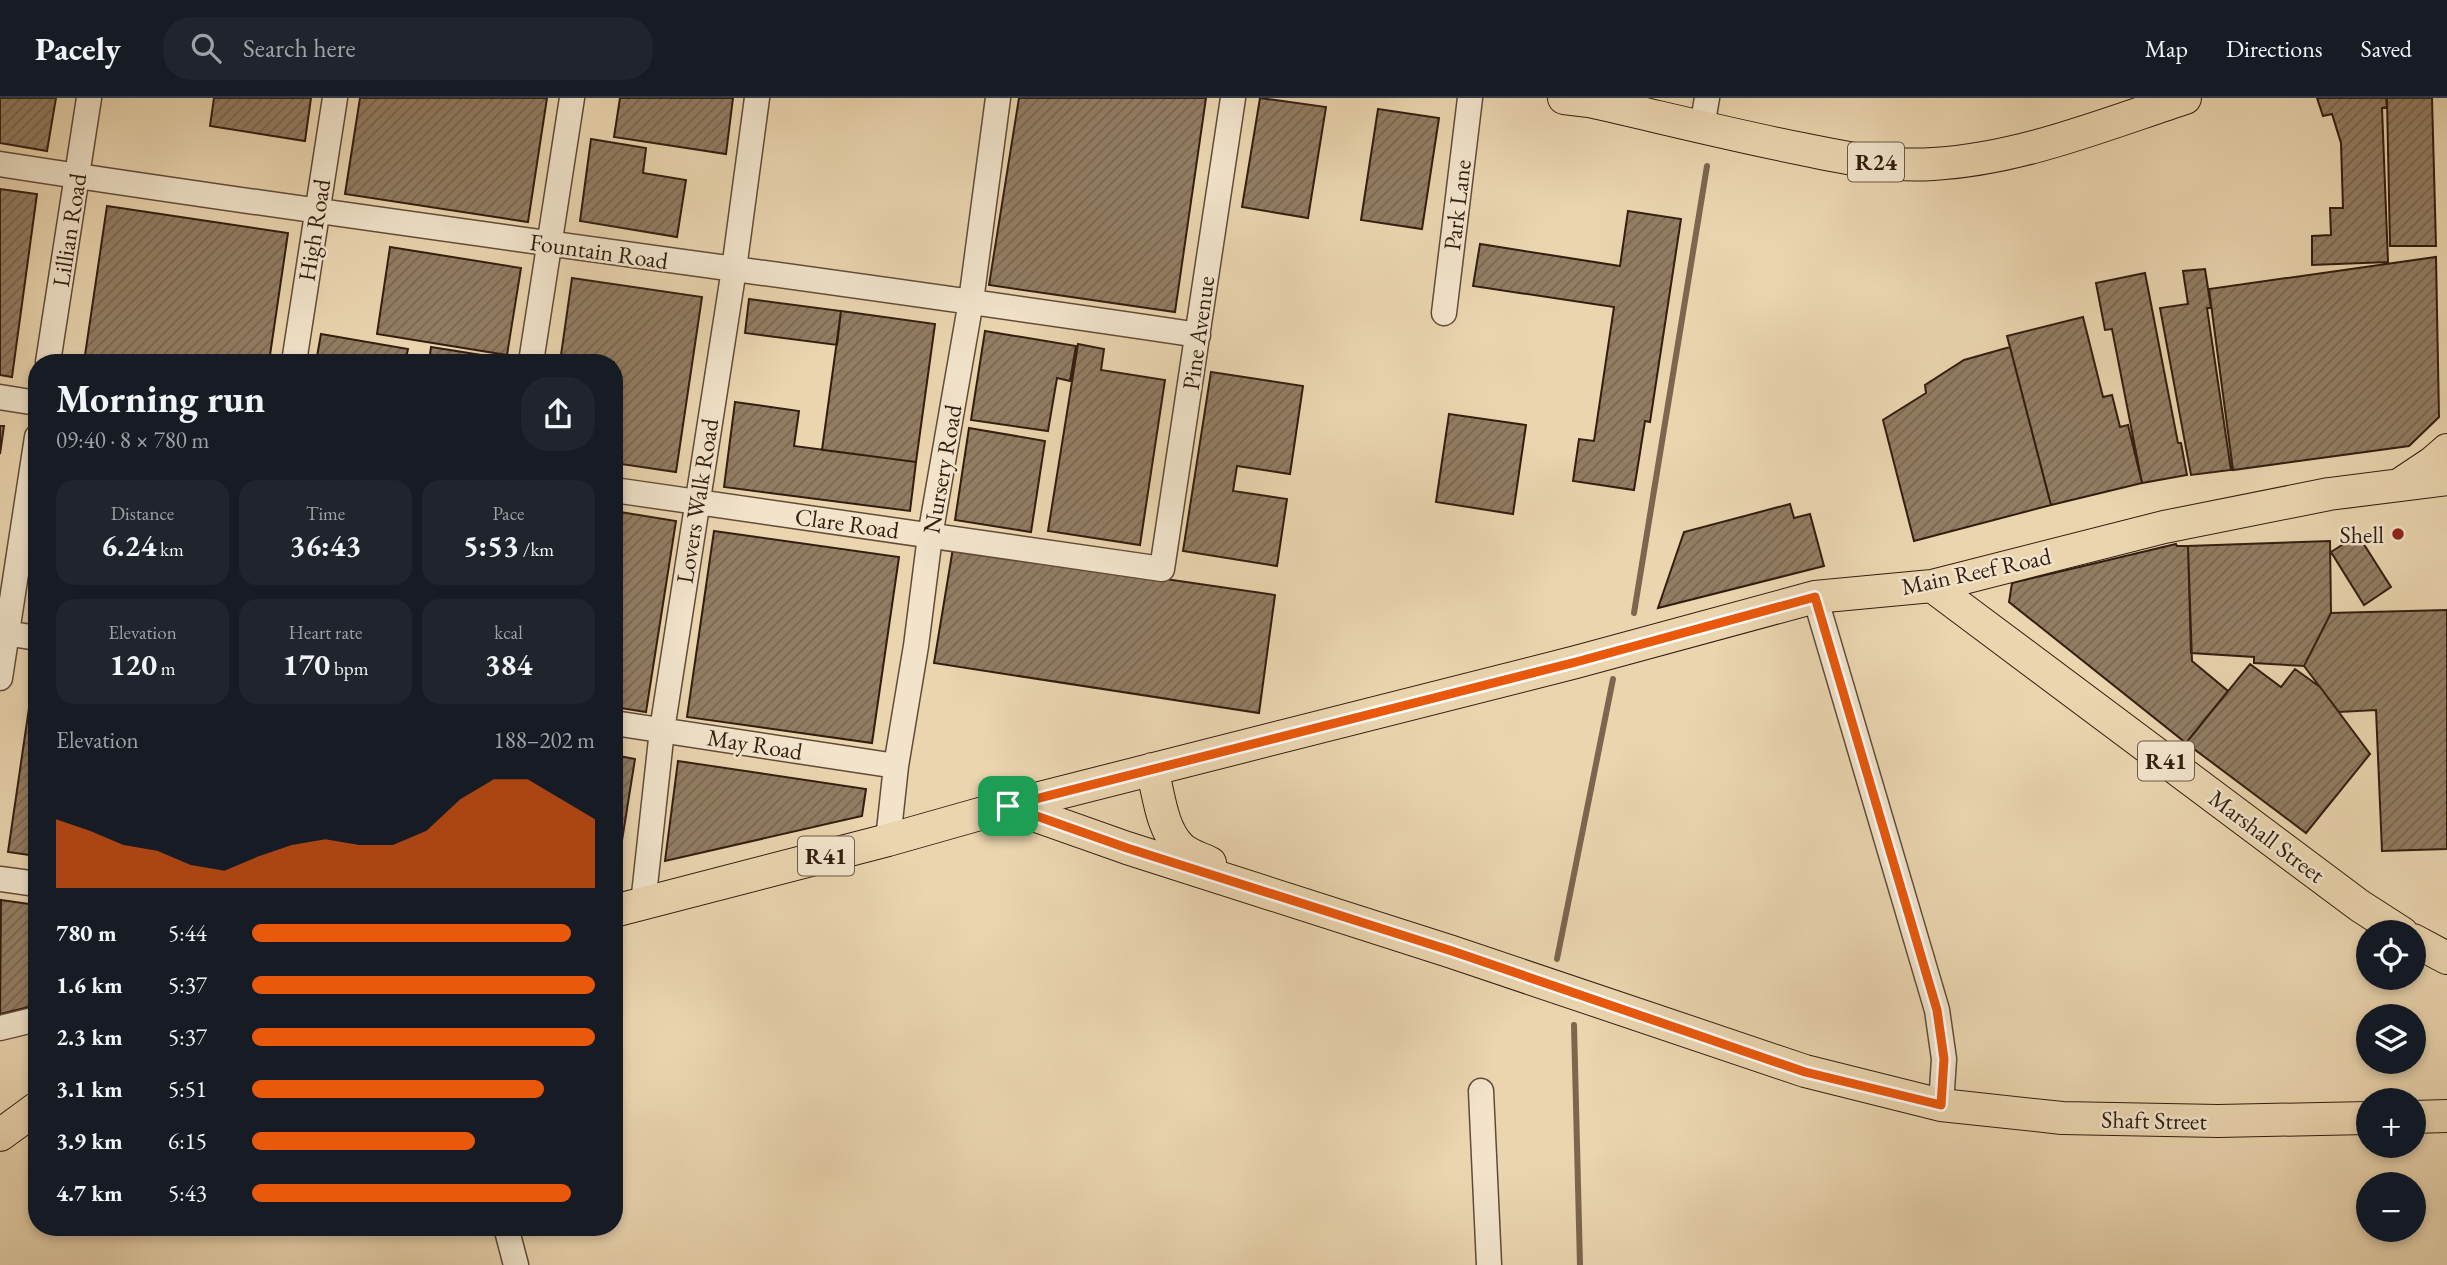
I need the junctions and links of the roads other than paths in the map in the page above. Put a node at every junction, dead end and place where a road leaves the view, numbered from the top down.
1 (89, 98) edge
2 (335, 98) edge
3 (572, 98) edge
4 (757, 98) edge
5 (998, 98) edge
6 (1233, 98) edge
7 (1470, 98) edge
8 (1564, 98) edge
9 (2185, 98) edge
10 (1705, 113) edge
11 (0, 164) edge
12 (77, 176) junction
13 (318, 210) junction
14 (550, 245) junction
15 (734, 269) junction
16 (971, 301) junction
17 (1444, 313) dead end
18 (1198, 335) junction
19 (49, 354) edge
20 (295, 354) edge
21 (532, 354) edge
22 (0, 397) edge
23 (28, 402) edge
24 (2447, 450) edge
25 (2428, 486) edge
26 (28, 490) edge
27 (623, 491) edge
28 (696, 501) junction
29 (930, 536) junction
30 (1162, 569) joint
31 (1933, 586) junction
32 (1815, 597) junction
33 (4, 633) edge
34 (28, 637) edge
35 (0, 678) edge
36 (623, 724) edge
37 (662, 730) junction
38 (896, 766) junction
39 (1152, 769) junction
40 (1008, 806) junction
41 (888, 840) junction
42 (0, 878) edge
43 (28, 883) edge
44 (1266, 892) junction
45 (629, 907) edge
46 (2382, 920) edge
47 (2426, 947) edge
48 (2447, 958) edge
49 (28, 1021) edge
50 (0, 1028) edge
51 (1481, 1091) dead end
52 (1941, 1105) junction
53 (28, 1115) edge
54 (2447, 1116) edge
55 (2426, 1117) edge
56 (2356, 1118) edge
57 (0, 1135) edge
58 (508, 1236) edge
59 (516, 1265) edge
60 (1489, 1265) edge

1 - 12 street, Lillian Road
2 - 13 street, High Road
3 - 14 street
4 - 15 street, Lovers Walk Road
5 - 16 street, Nursery Road
6 - 18 street, Pine Avenue
7 - 17 street, Park Lane
8 - 10 main road, R24
9 - 10 main road, R24
11 - 12 street, Fountain Road
12 - 13 street, Fountain Road
12 - 19 street, Lillian Road
13 - 14 street, Fountain Road
13 - 20 street, High Road
14 - 15 street, Fountain Road
14 - 21 street
15 - 16 street, Fountain Road
15 - 28 street, Lovers Walk Road
16 - 18 street, Fountain Road
16 - 29 street, Nursery Road
18 - 30 street, Pine Avenue
22 - 23 street
24 - 25 main road
25 - 31 main road, Main Reef Road
26 - 33 street
27 - 28 street, Clare Road
28 - 29 street, Clare Road
28 - 37 street, Lovers Walk Road
29 - 30 street, Clare Road
29 - 38 street, Nursery Road
31 - 32 main road, Main Reef Road / R41
31 - 46 main road, Marshall Street / R41
32 - 39 main road, Main Reef Road / R41
32 - 52 street
33 - 34 street
33 - 35 street
36 - 37 street, May Road
37 - 38 street, May Road
37 - 45 street, Lovers Walk Road
38 - 41 street, Nursery Road
39 - 40 main road, Main Reef Road / R41
39 - 44 main road
40 - 41 main road, Main Reef Road / R41
40 - 44 main road, Shaft Street
41 - 45 main road, Main Reef Road / R41
42 - 43 street
44 - 52 main road, Shaft Street
47 - 48 main road
49 - 50 street
51 - 60 street
52 - 56 main road, Shaft Street
53 - 57 main road
54 - 55 main road
58 - 59 street

